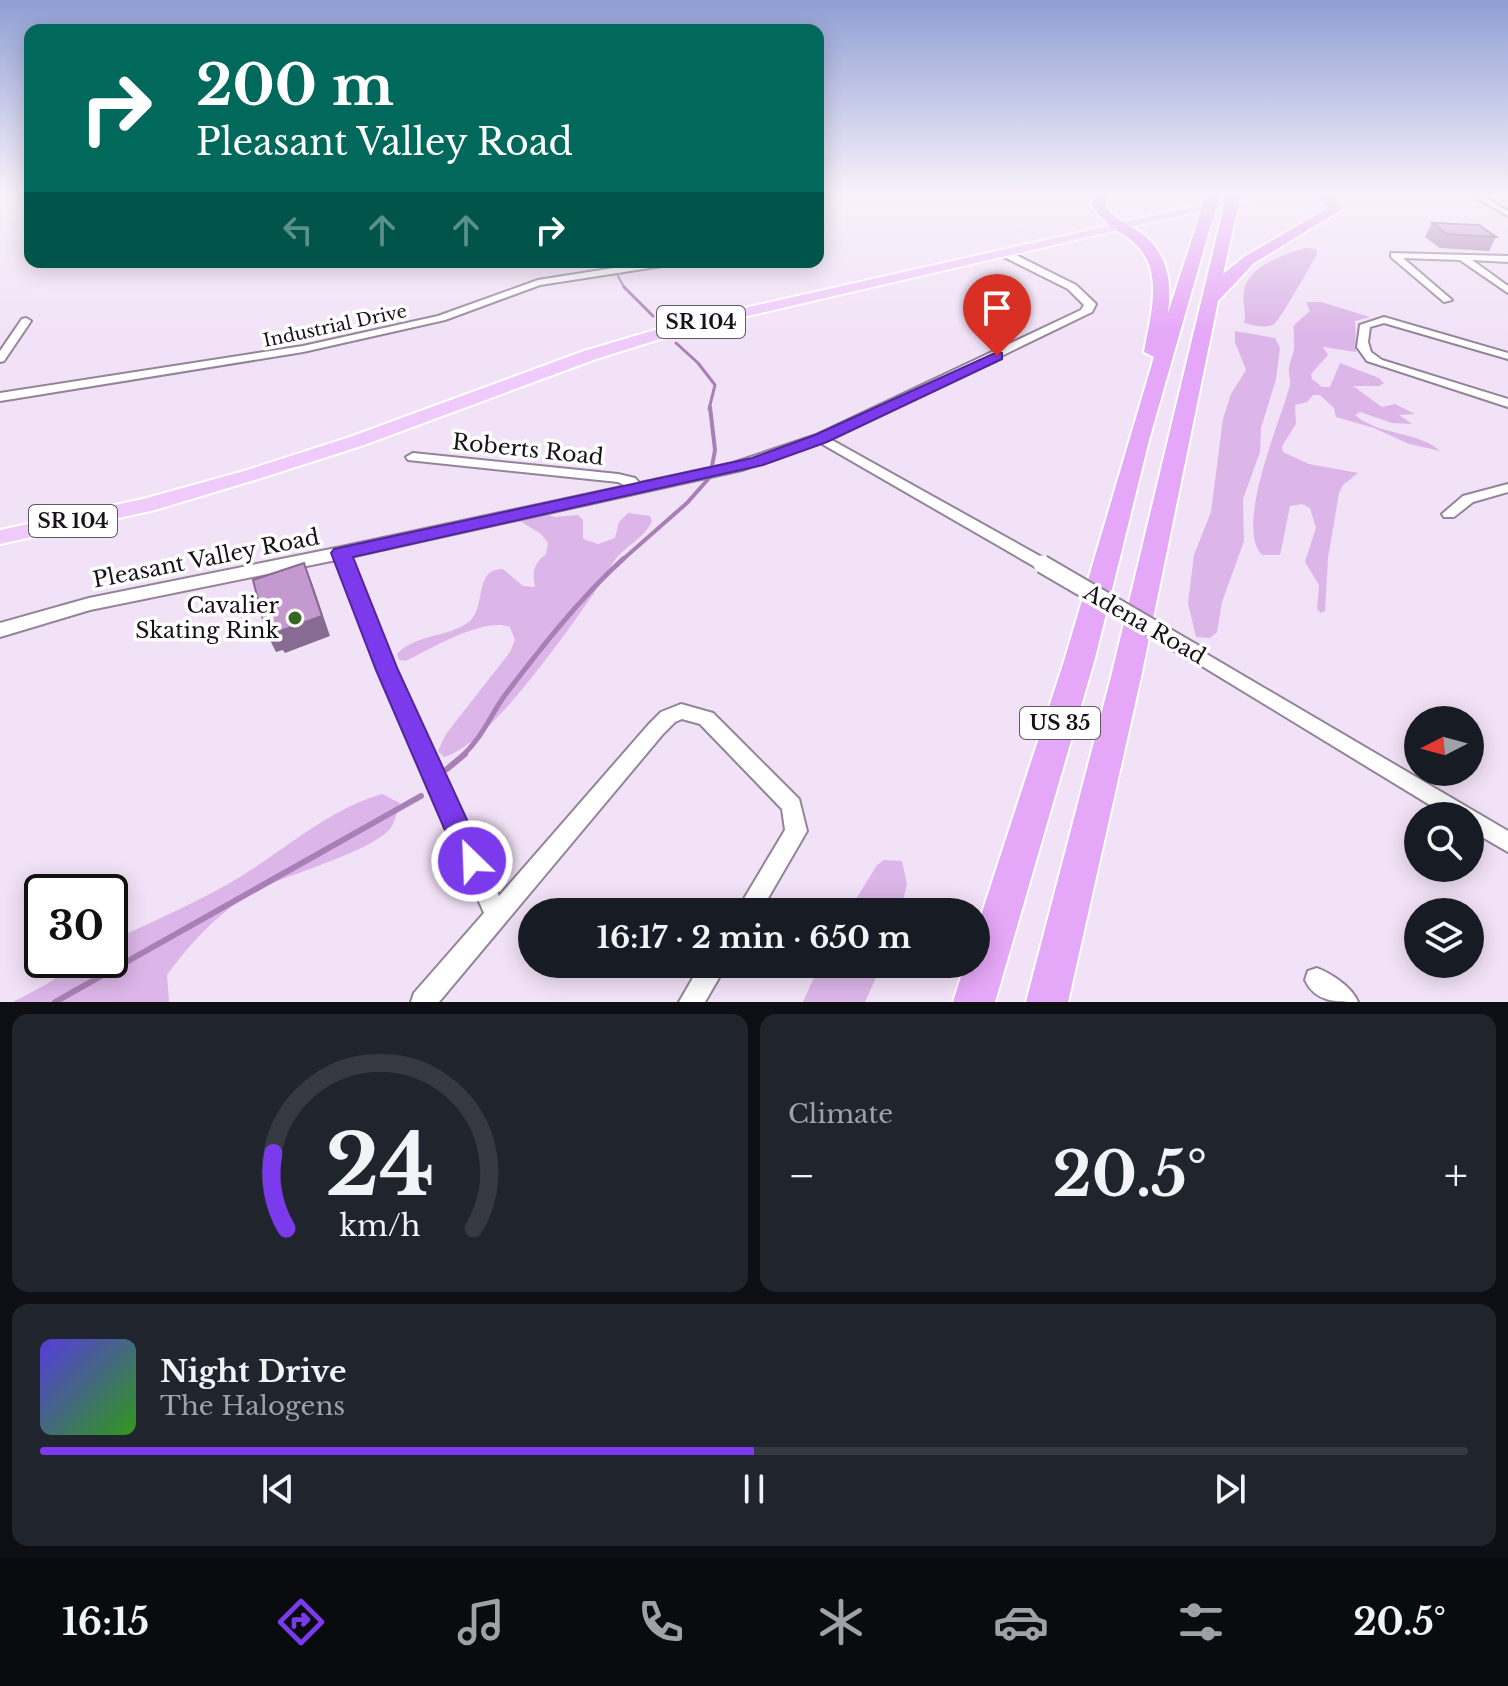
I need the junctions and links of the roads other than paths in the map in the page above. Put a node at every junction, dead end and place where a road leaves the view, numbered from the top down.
1 (1063, 240) edge
2 (1138, 240) edge
3 (1199, 240) edge
4 (1223, 240) edge
5 (1283, 240) edge
6 (1004, 253) junction
7 (1462, 257) junction
8 (1508, 259) edge
9 (632, 268) edge
10 (1508, 290) edge
11 (1209, 300) junction
12 (1447, 300) dead end
13 (26, 321) dead end
14 (1508, 356) edge
15 (0, 359) edge
16 (1156, 381) junction
17 (0, 397) edge
18 (1508, 403) edge
19 (821, 438) junction
20 (413, 457) dead end
21 (636, 487) junction
22 (1505, 490) edge
23 (1449, 514) dead end
24 (0, 537) edge
25 (341, 553) junction
26 (0, 630) edge
27 (1443, 802) edge
28 (1484, 827) edge
29 (1508, 842) edge
30 (756, 898) edge
31 (496, 915) junction
32 (706, 978) edge
33 (1317, 980) dead end
34 (423, 1002) edge
35 (691, 1002) edge
36 (974, 1002) edge
37 (1047, 1002) edge
38 (1346, 1002) edge

1 - 6 main road, SR 104
2 - 16 highway
3 - 16 highway, US 35, bridge
4 - 11 highway, US 35, bridge
5 - 11 highway
6 - 19 street, Pleasant Valley Road
6 - 24 main road, SR 104
7 - 8 street
7 - 10 street
7 - 12 street
9 - 17 street, Industrial Drive
11 - 37 highway, US 35
13 - 15 street
14 - 18 street
16 - 36 highway, US 35
19 - 21 street, Pleasant Valley Road
19 - 27 street, Adena Road, bridge
20 - 21 street, Roberts Road
21 - 25 street, Pleasant Valley Road
22 - 23 street
25 - 26 street, Pleasant Valley Road
25 - 31 street
28 - 29 street, Adena Road
30 - 31 street
31 - 34 street
32 - 35 street
33 - 38 street

